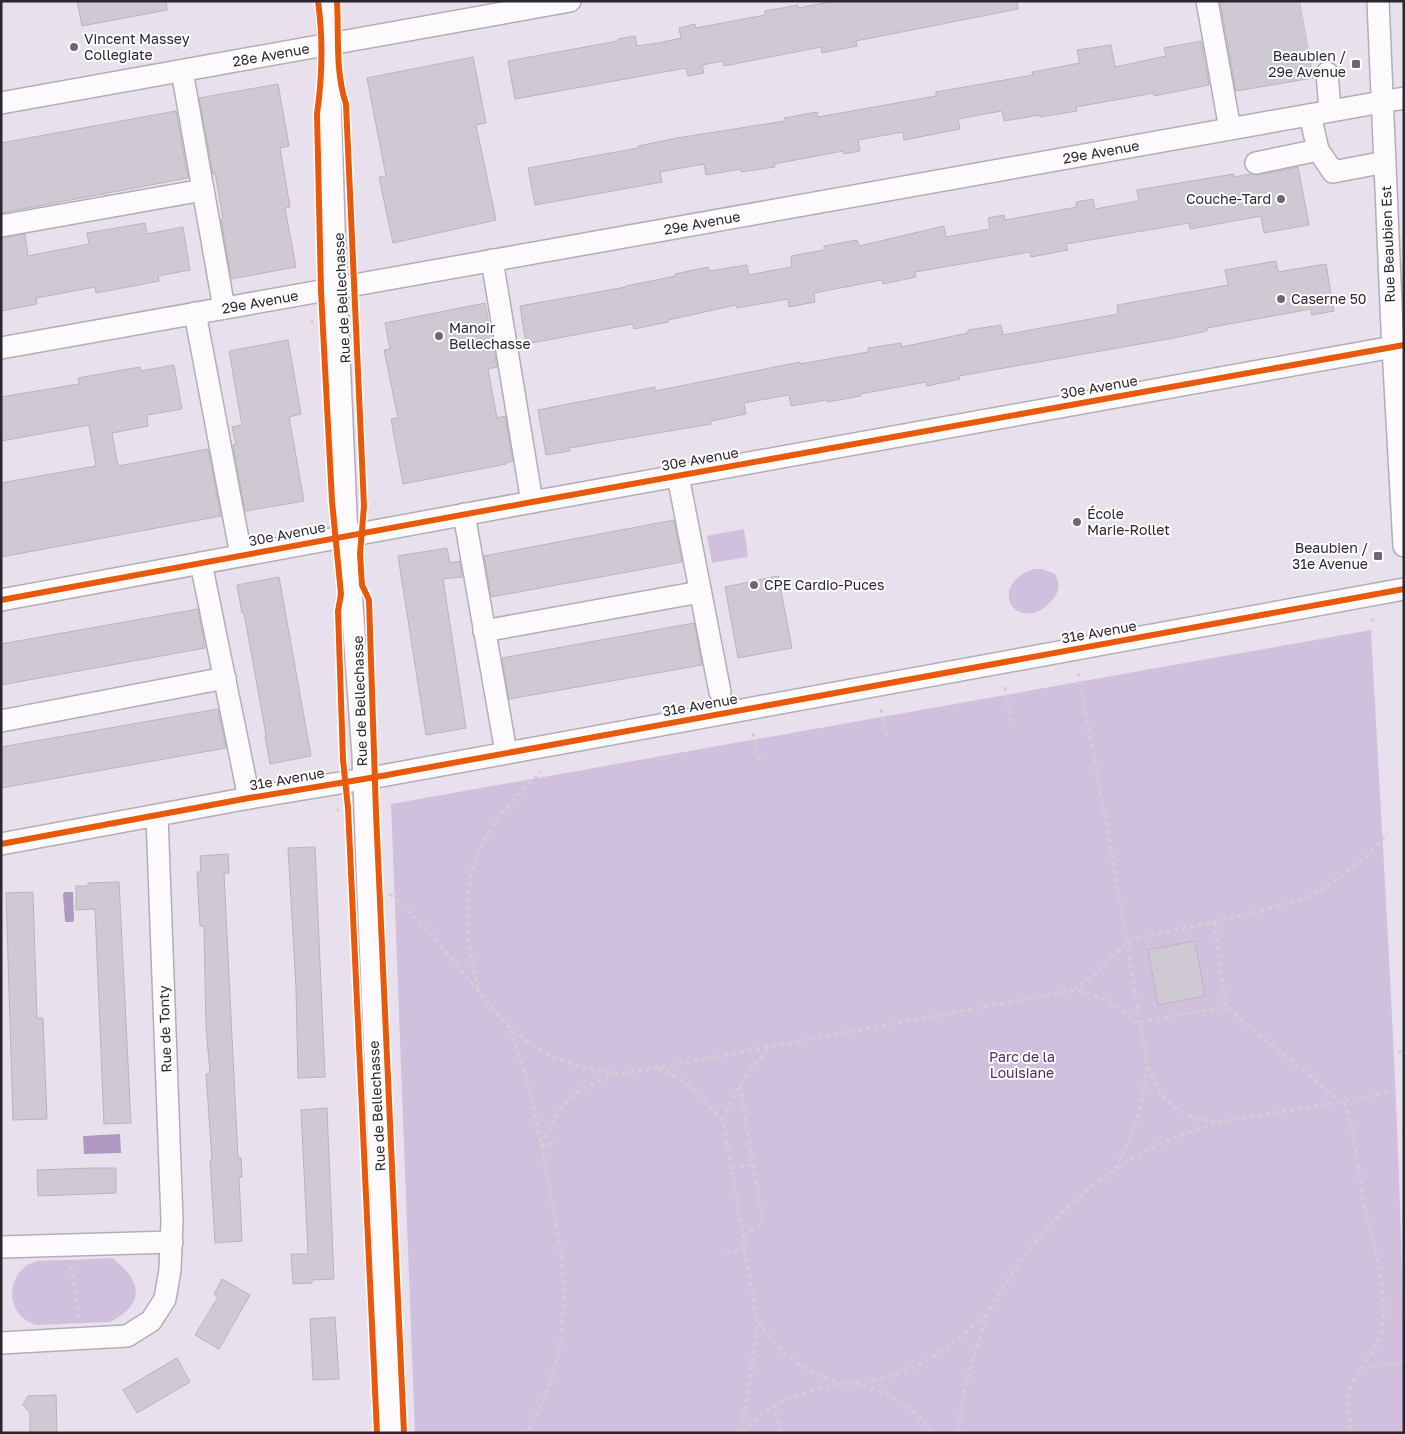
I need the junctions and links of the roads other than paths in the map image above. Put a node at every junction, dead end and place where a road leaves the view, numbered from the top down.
1 (327, 1) edge
2 (570, 1) edge
3 (1207, 1) edge
4 (1378, 1) edge
5 (328, 45) junction
6 (182, 71) junction
7 (1319, 71) road end
8 (1404, 98) edge
9 (1383, 102) junction
10 (1, 103) edge
11 (1320, 113) junction
12 (1230, 129) junction
13 (1318, 150) junction
14 (1385, 162) junction
15 (1256, 163) dead end
16 (203, 190) junction
17 (1, 226) edge
18 (492, 260) junction
19 (336, 288) junction
20 (224, 308) junction
21 (195, 313) junction
22 (1398, 346) edge
23 (1, 348) edge
24 (678, 476) junction
25 (532, 502) junction
26 (464, 514) junction
27 (347, 536) junction
28 (1404, 546) edge
29 (241, 556) junction
30 (201, 563) junction
31 (1404, 589) edge
32 (700, 592) junction
33 (1, 600) edge
34 (484, 631) junction
35 (225, 678) junction
36 (720, 692) dead end
37 (1, 721) edge
38 (506, 752) junction
39 (364, 779) junction
40 (249, 798) junction
41 (157, 816) junction
42 (1, 844) edge
43 (172, 1242) junction
44 (1, 1247) edge
45 (1, 1343) edge
46 (391, 1433) edge

1 - 5 street, Rue de Bellechasse
2 - 5 street, 28e Avenue
3 - 12 street
4 - 9 street, Rue Beaubien Est
5 - 6 street, 28e Avenue
5 - 19 street, Rue de Bellechasse
6 - 10 street, 28e Avenue
6 - 16 street
7 - 11 street
8 - 9 street, 29e Avenue
9 - 11 street, 29e Avenue
9 - 14 street, Rue Beaubien Est
11 - 12 street, 29e Avenue
11 - 13 street
12 - 18 street, 29e Avenue
13 - 14 street
13 - 15 street
14 - 22 street, Rue Beaubien Est
16 - 17 street
16 - 20 street
18 - 19 street, 29e Avenue
18 - 25 street
19 - 20 street, 29e Avenue
19 - 27 street, Rue de Bellechasse
20 - 21 street, 29e Avenue
21 - 23 street, 29e Avenue
21 - 29 street
22 - 24 street, 30e Avenue
22 - 28 street, Rue Beaubien Est
24 - 25 street, 30e Avenue
24 - 32 street
25 - 26 street, 30e Avenue
26 - 27 street, 30e Avenue
26 - 34 street
27 - 29 street, 30e Avenue
27 - 39 street, Rue de Bellechasse
29 - 30 street, 30e Avenue
30 - 33 street, 30e Avenue
30 - 35 street
31 - 38 street, 31e Avenue
32 - 34 street
32 - 36 street
34 - 38 street
35 - 37 street
35 - 40 street
38 - 39 street, 31e Avenue
39 - 40 street, 31e Avenue
39 - 46 street, Rue de Bellechasse
40 - 41 street, 31e Avenue
41 - 42 street, 31e Avenue
41 - 43 street, Rue de Tonty
43 - 44 street
43 - 45 street, Rue de Tonty

